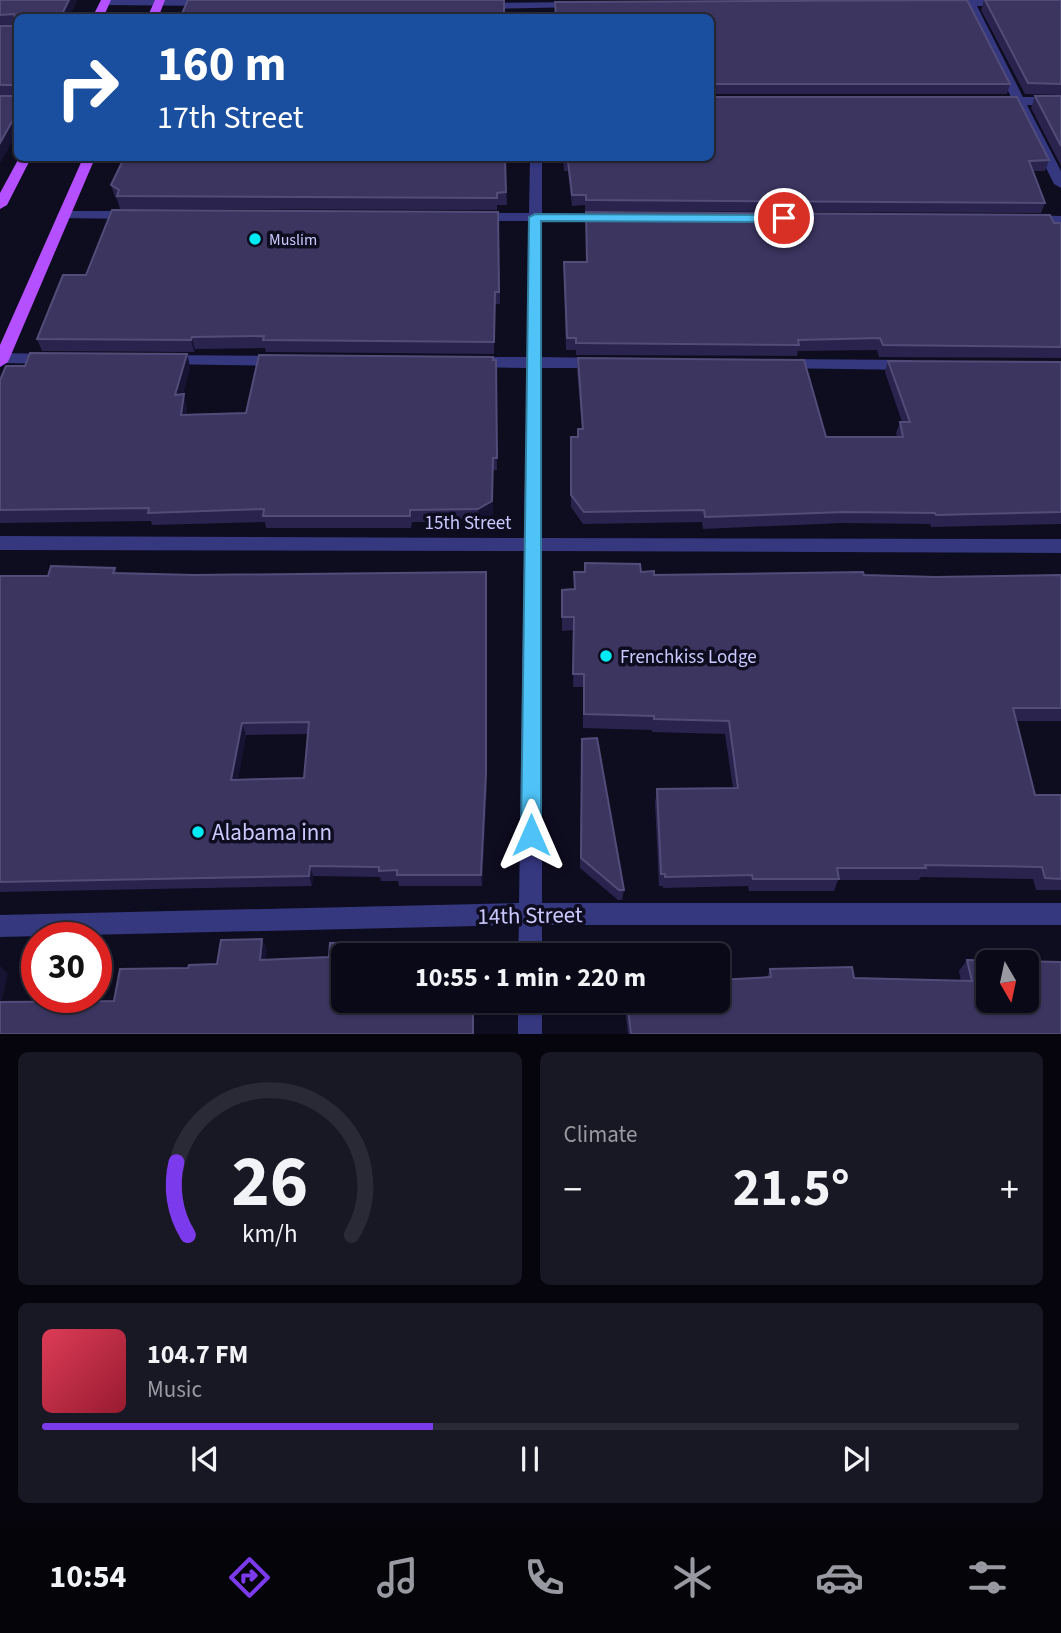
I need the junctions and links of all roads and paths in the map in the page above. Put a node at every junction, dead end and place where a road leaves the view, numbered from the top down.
1 (105, 1) edge
2 (160, 1) edge
3 (584, 2) edge
4 (969, 2) edge
5 (229, 3) edge
6 (930, 3) edge
7 (1022, 4) edge
8 (597, 5) edge
9 (472, 6) edge
10 (537, 12) edge
11 (979, 101) edge
12 (1019, 101) junction
13 (1061, 102) edge
14 (23, 161) edge
15 (88, 161) edge
16 (536, 161) edge
17 (1061, 184) edge
18 (0, 205) edge
19 (65, 215) junction
20 (148, 216) edge
21 (466, 217) edge
22 (535, 217) junction
23 (618, 218) edge
24 (1020, 219) edge
25 (1061, 219) edge
26 (70, 359) edge
27 (152, 359) edge
28 (1, 360) edge
29 (302, 361) edge
30 (453, 362) edge
31 (535, 362) junction
32 (618, 363) edge
33 (770, 364) edge
34 (923, 365) edge
35 (0, 543) edge
36 (533, 543) junction
37 (1061, 546) edge
38 (530, 914) junction
39 (1061, 914) edge
40 (0, 926) edge
41 (530, 943) edge
42 (530, 1013) edge
43 (530, 1034) edge

1 - 2 street
2 - 5 street
3 - 8 street
3 - 10 street
4 - 6 street
4 - 7 street
4 - 12 street
9 - 10 street
11 - 12 street
12 - 13 street
12 - 17 street
14 - 18 main road
15 - 19 main road
16 - 22 street
19 - 20 street
19 - 28 main road
21 - 22 street
22 - 23 street
22 - 31 street
24 - 25 street
26 - 28 street
27 - 29 street
30 - 31 street
31 - 32 street
31 - 36 street
33 - 34 street
35 - 36 street, 15th Street
36 - 37 street, 15th Street
36 - 38 street
38 - 39 street, 14th Street
38 - 40 street, 14th Street
38 - 41 street
42 - 43 street

